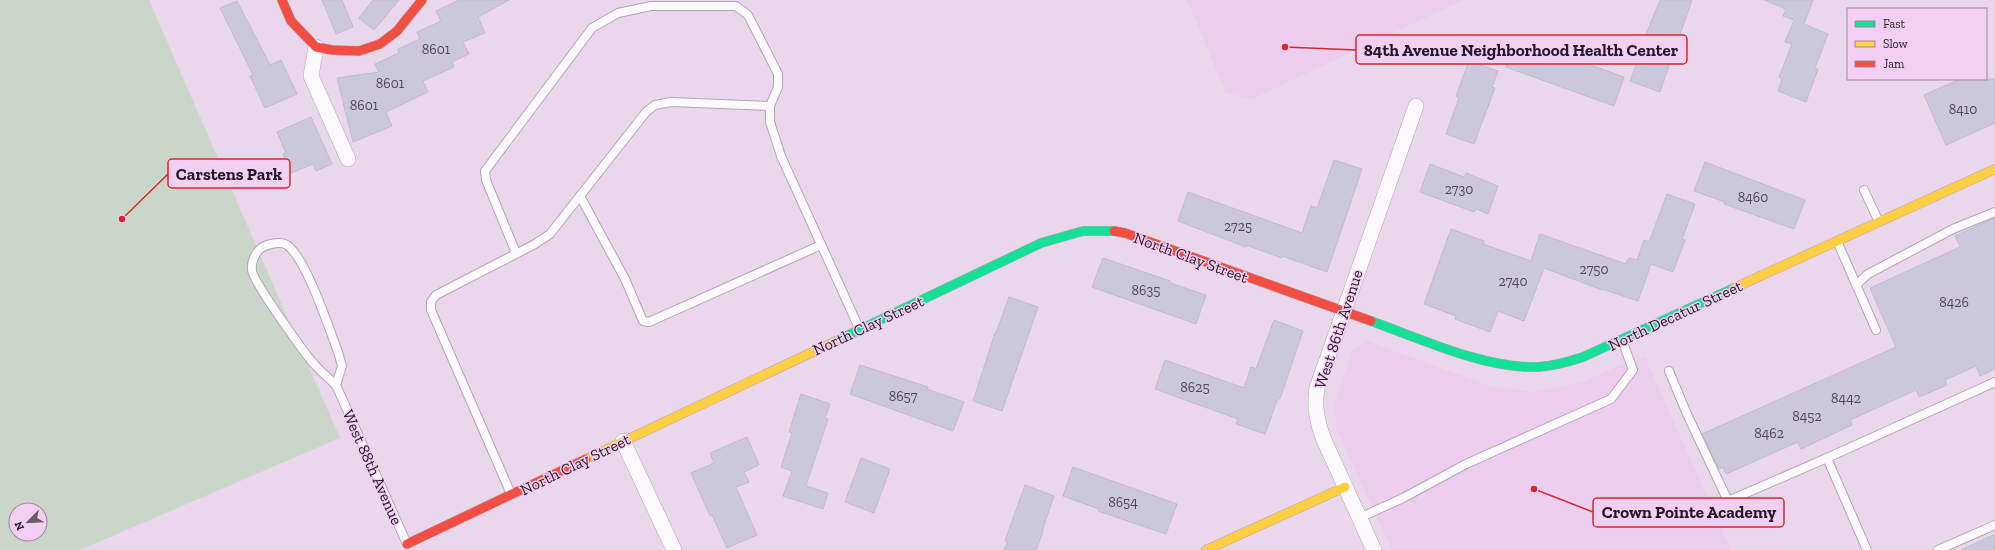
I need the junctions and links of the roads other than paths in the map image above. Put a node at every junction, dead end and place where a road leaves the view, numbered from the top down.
1 (282, 0) edge
2 (416, 3) edge
3 (316, 47) junction
4 (770, 106) junction
5 (1416, 106) dead end
6 (348, 159) dead end
7 (1995, 169) edge
8 (1864, 190) dead end
9 (580, 196) junction
10 (1995, 212) edge
11 (1879, 222) junction
12 (1836, 241) junction
13 (821, 244) junction
14 (516, 253) junction
15 (1856, 285) junction
16 (1343, 310) junction
17 (860, 329) junction
18 (1876, 330) dead end
19 (1622, 339) junction
20 (1669, 370) dead end
21 (1995, 382) edge
22 (336, 384) junction
23 (623, 440) junction
24 (1827, 458) junction
25 (1345, 487) junction
26 (511, 494) junction
27 (1359, 518) junction
28 (1995, 525) edge
29 (409, 547) edge
30 (674, 550) edge
31 (1206, 550) edge
32 (1374, 550) edge
33 (1868, 550) edge
34 (1938, 550) edge

1 - 3 street
2 - 3 street
3 - 6 street
4 - 9 lane
4 - 13 lane
4 - 14 lane
5 - 16 street, West 86th Avenue
7 - 11 street, North Decatur Street
8 - 11 lane
9 - 13 lane
9 - 14 lane
10 - 15 lane
11 - 12 street, North Decatur Street
12 - 15 lane
12 - 19 street, North Decatur Street
13 - 17 lane
14 - 26 lane
15 - 18 lane
16 - 17 street, North Clay Street
16 - 19 street, North Decatur Street
16 - 25 street, West 86th Avenue
17 - 23 street, North Clay Street
19 - 27 lane
20 - 24 lane
21 - 24 lane
22 - 22 lane
22 - 29 lane, West 88th Avenue
23 - 26 street, North Clay Street
23 - 30 street
24 - 33 lane
25 - 27 street, West 86th Avenue
25 - 31 street
26 - 29 street, North Clay Street
27 - 32 street, West 86th Avenue
28 - 34 lane

